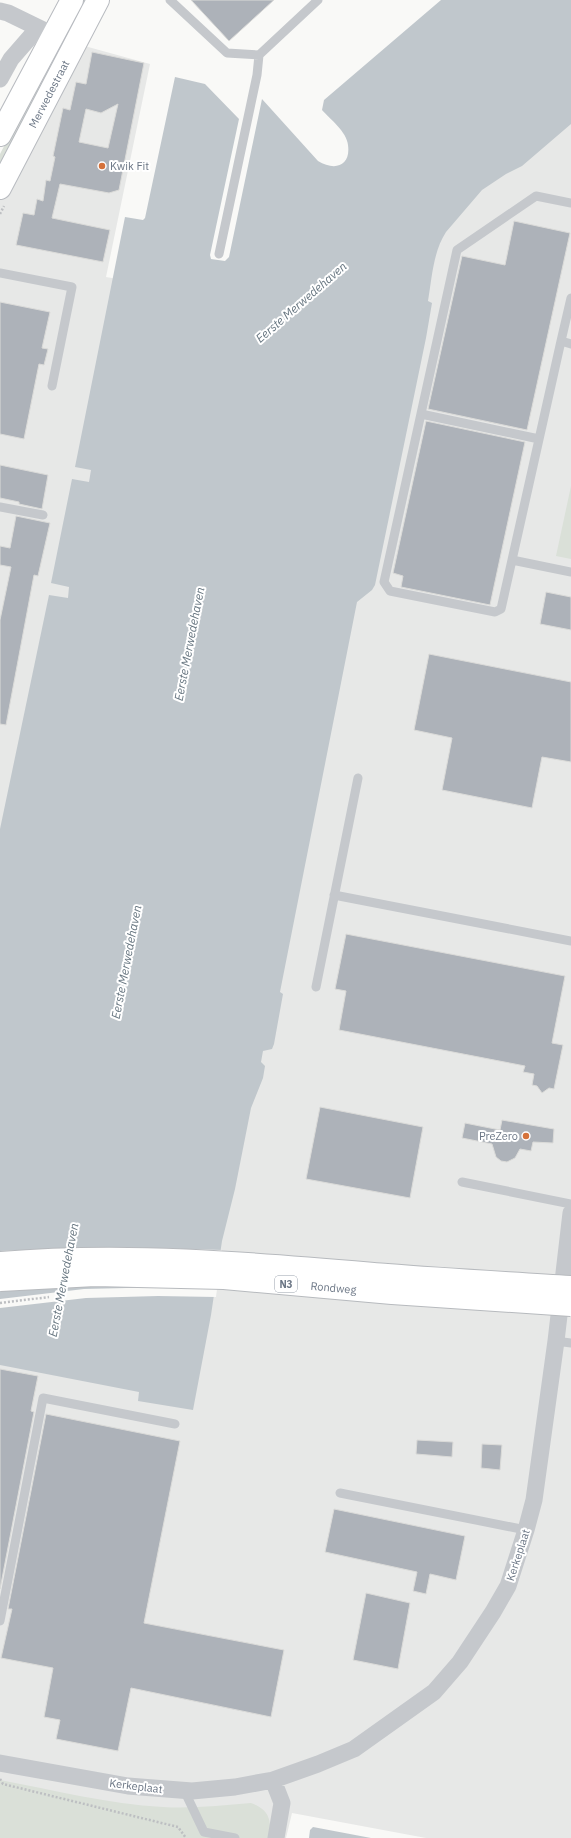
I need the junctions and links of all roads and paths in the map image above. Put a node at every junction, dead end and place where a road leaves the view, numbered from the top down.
1 (72, 0) edge
2 (98, 0) edge
3 (170, 0) edge
4 (318, 0) edge
5 (0, 11) edge
6 (45, 32) junction
7 (259, 55) junction
8 (0, 79) edge
9 (0, 135) edge
10 (0, 188) edge
11 (571, 203) edge
12 (218, 254) dead end
13 (0, 273) edge
14 (571, 298) edge
15 (561, 341) junction
16 (571, 344) edge
17 (52, 386) dead end
18 (421, 414) junction
19 (539, 439) junction
20 (0, 507) edge
21 (43, 515) dead end
22 (512, 560) junction
23 (571, 572) edge
24 (358, 778) dead end
25 (334, 895) junction
26 (571, 941) edge
27 (316, 987) dead end
28 (462, 1182) dead end
29 (571, 1204) edge
30 (570, 1222) edge
31 (568, 1257) edge
32 (0, 1263) edge
33 (0, 1280) edge
34 (571, 1287) edge
35 (571, 1304) edge
36 (564, 1342) edge
37 (175, 1424) dead end
38 (340, 1493) dead end
39 (526, 1530) junction
40 (0, 1621) edge
41 (0, 1763) edge
42 (0, 1779) edge
43 (273, 1780) junction
44 (184, 1790) junction
45 (186, 1838) edge
46 (235, 1838) edge
47 (276, 1838) edge

1 - 6 main road
2 - 10 main road, Merwedestraat
3 - 7 lane
4 - 7 lane
5 - 6 street
6 - 8 street
6 - 9 main road
7 - 12 lane
11 - 18 lane
13 - 17 lane
14 - 15 lane
15 - 16 lane
15 - 19 lane
18 - 19 lane
18 - 22 lane
19 - 22 lane
20 - 21 lane
22 - 23 lane
24 - 25 lane
25 - 26 lane
25 - 27 lane
28 - 29 lane
30 - 31 street, Kerkeplaat
31 - 36 street, Kerkeplaat
32 - 34 main road, Rondweg / N3, bridge
33 - 35 main road, Rondweg / N3, bridge
36 - 39 street, Kerkeplaat
37 - 40 lane
38 - 39 lane
39 - 43 street, Kerkeplaat
41 - 44 street, Kerkeplaat
42 - 45 path
43 - 44 street, Kerkeplaat
43 - 47 street
44 - 46 lane

